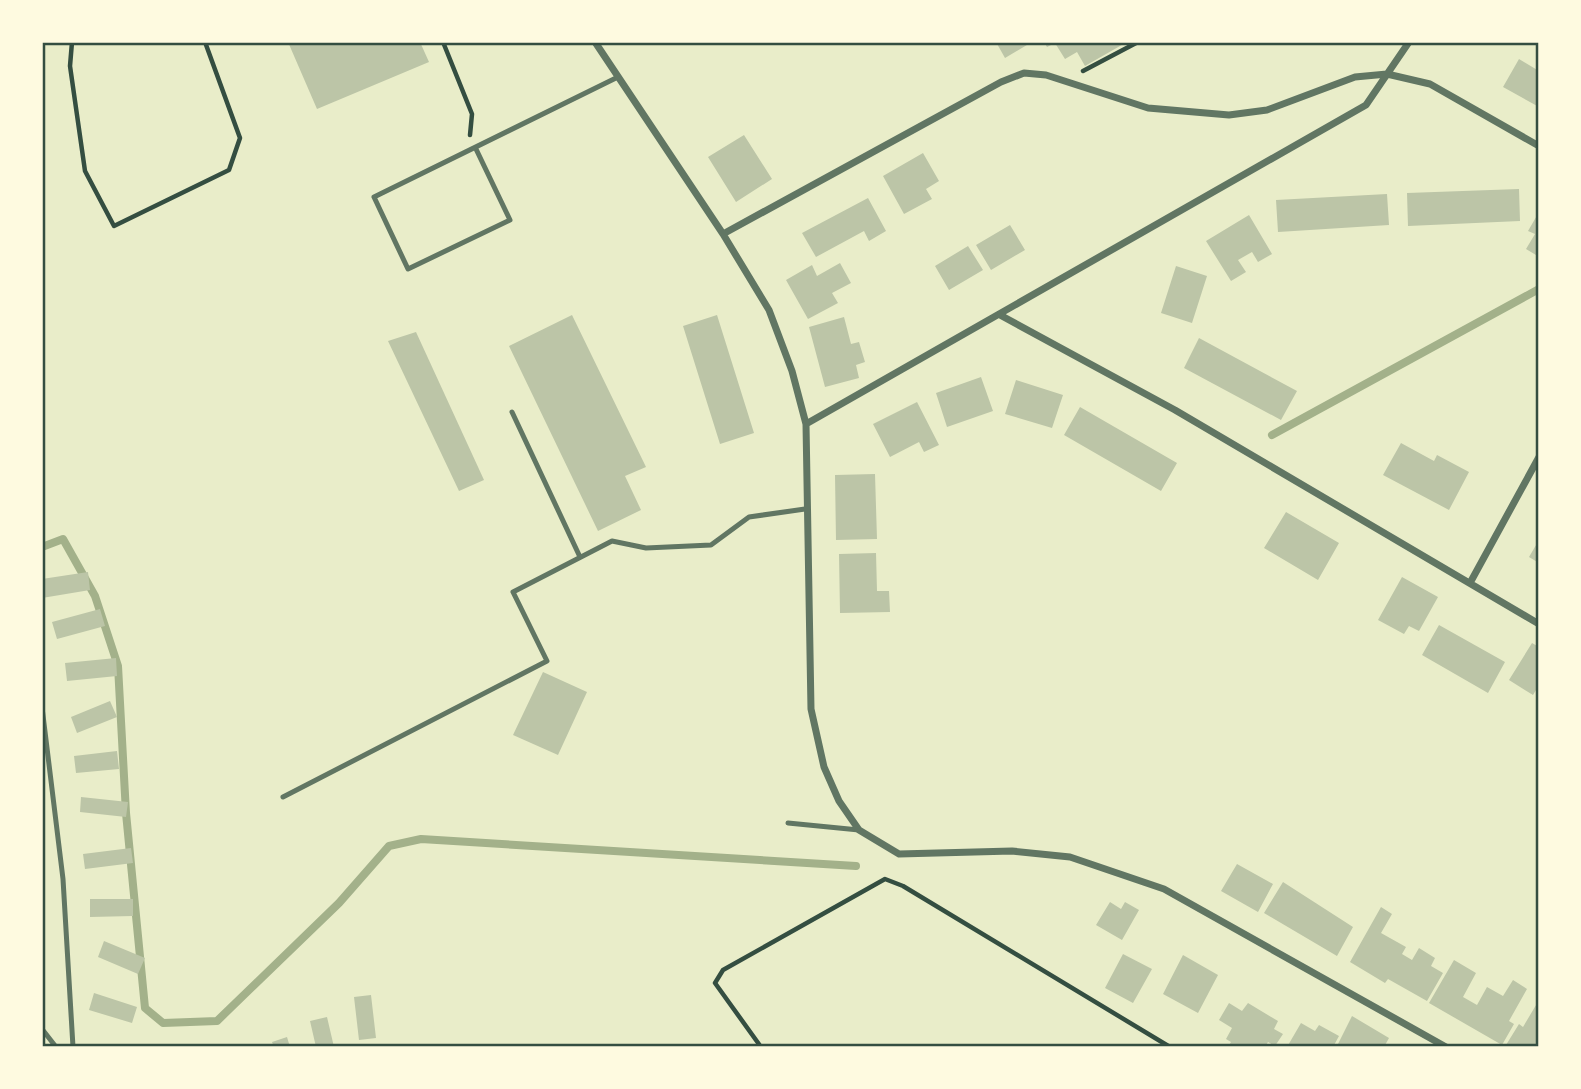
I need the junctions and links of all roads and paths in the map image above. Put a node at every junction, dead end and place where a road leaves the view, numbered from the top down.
1 (72, 42) edge
2 (205, 42) edge
3 (443, 42) edge
4 (595, 42) edge
5 (1138, 42) edge
6 (1409, 42) edge
7 (1387, 74) junction
8 (618, 78) junction
9 (1064, 82) junction
10 (469, 133) dead end
11 (1539, 146) edge
12 (476, 149) junction
13 (723, 234) junction
14 (1000, 315) junction
15 (512, 412) dead end
16 (806, 424) junction
17 (1539, 457) edge
18 (805, 509) junction
19 (580, 557) junction
20 (1470, 583) junction
21 (1539, 624) edge
22 (42, 707) edge
23 (283, 797) dead end
24 (788, 823) dead end
25 (859, 830) junction
26 (42, 1029) edge
27 (56, 1047) edge
28 (72, 1047) edge
29 (761, 1047) edge
30 (1170, 1047) edge
31 (1446, 1047) edge

1 - 2 path
3 - 10 path
4 - 8 street
5 - 9 path
6 - 7 street
7 - 9 street
7 - 11 street
7 - 14 street
8 - 12 lane
8 - 13 street
9 - 13 street
12 - 12 lane
13 - 16 street
14 - 16 street
14 - 20 street
15 - 19 lane
16 - 18 street
17 - 20 street
18 - 19 lane
18 - 25 street
19 - 23 lane
20 - 21 street
22 - 28 lane
24 - 25 lane
25 - 31 street
26 - 27 lane
29 - 30 path

